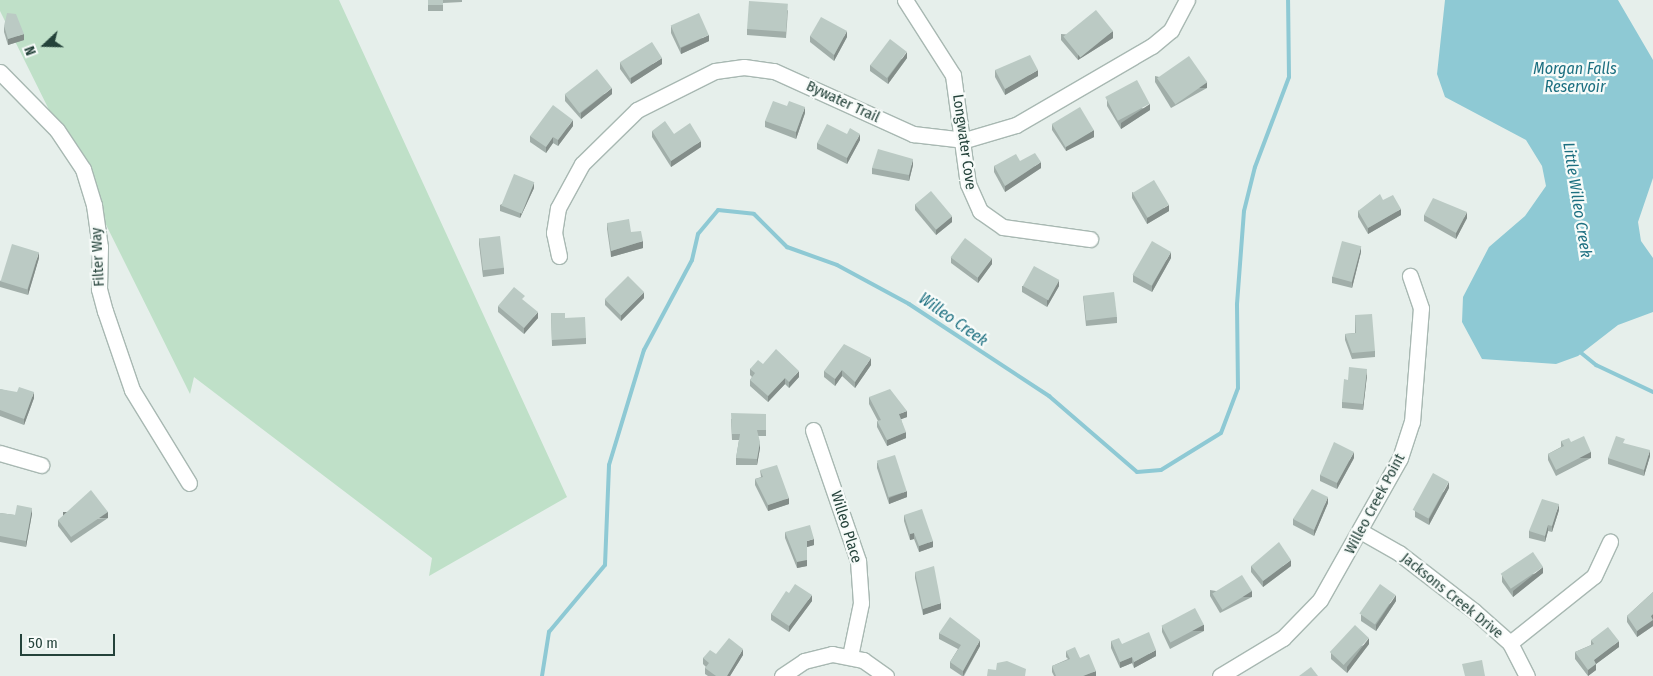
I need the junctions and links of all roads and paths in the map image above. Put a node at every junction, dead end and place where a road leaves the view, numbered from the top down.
1 (906, 0) edge
2 (1187, 0) edge
3 (0, 72) edge
4 (965, 140) junction
5 (1090, 239) dead end
6 (559, 256) dead end
7 (1410, 276) dead end
8 (814, 430) dead end
9 (0, 453) edge
10 (41, 465) dead end
11 (190, 483) dead end
12 (1362, 532) junction
13 (1610, 541) dead end
14 (1510, 642) junction
15 (850, 656) junction
16 (782, 676) edge
17 (886, 676) edge
18 (1220, 676) edge
19 (1527, 676) edge

1 - 4 street, Longwater Cove
2 - 4 street, Bywater Trail
3 - 11 street, Filter Way
4 - 5 street, Longwater Cove
4 - 6 street, Bywater Trail
7 - 12 street, Willeo Creek Point
8 - 15 street, Willeo Place
9 - 10 street
12 - 14 street, Jacksons Creek Drive
12 - 18 street, Willeo Creek Point
13 - 14 street
14 - 19 street, Jacksons Creek Drive
15 - 16 street
15 - 17 street

